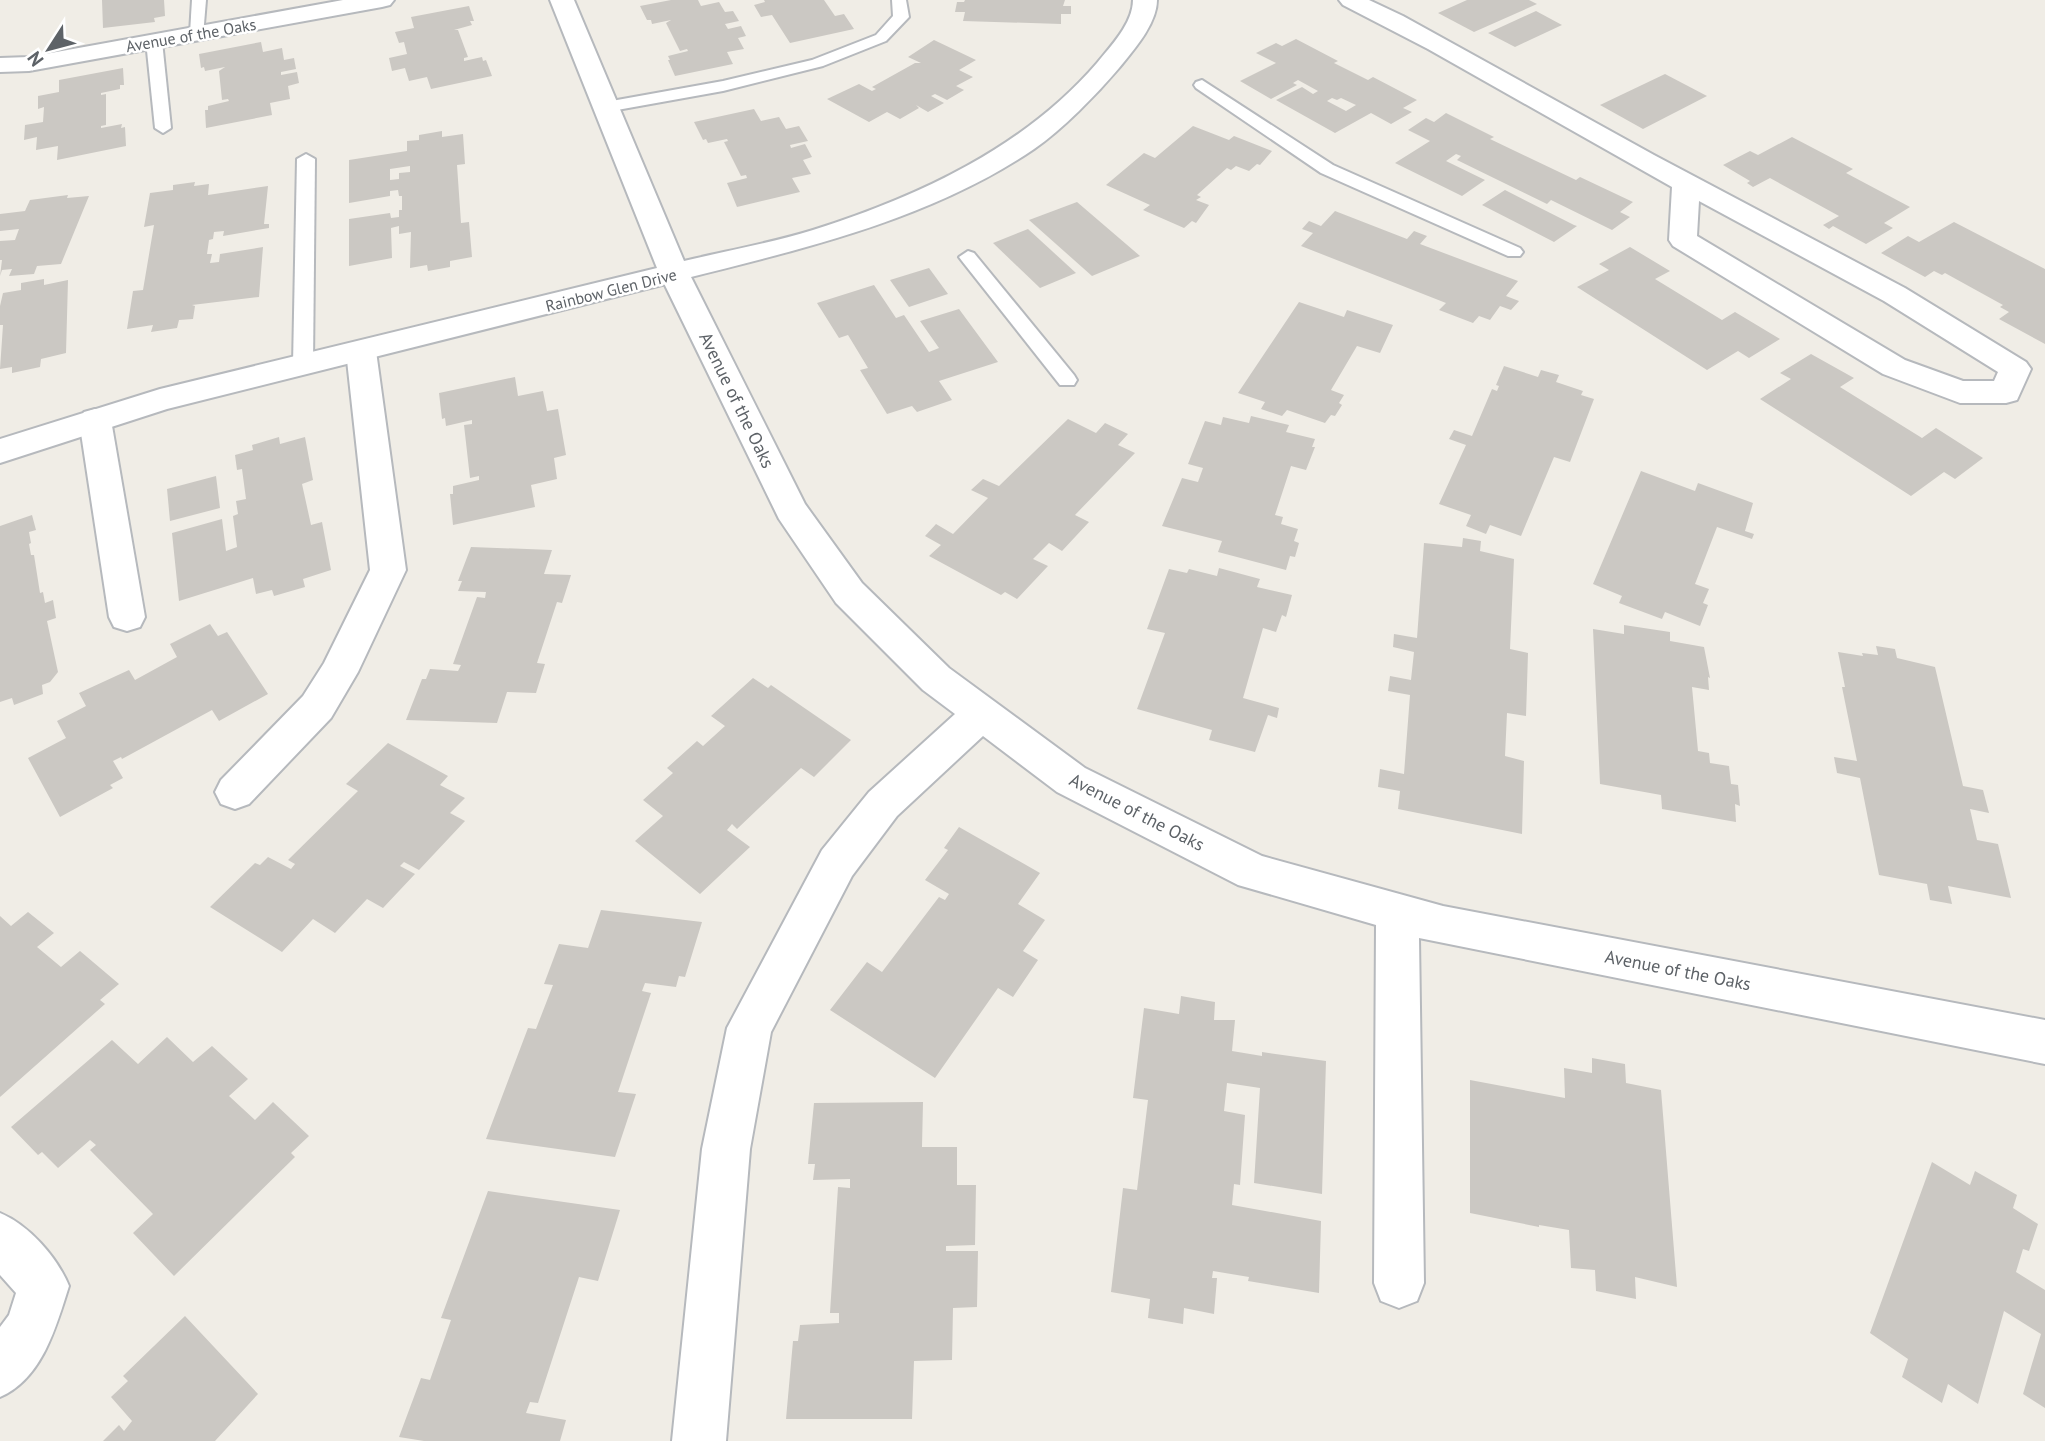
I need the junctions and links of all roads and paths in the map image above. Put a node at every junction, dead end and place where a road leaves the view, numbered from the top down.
1 (199, 0) edge
2 (382, 0) edge
3 (562, 0) edge
4 (899, 0) edge
5 (1146, 0) edge
6 (1351, 0) edge
7 (198, 33) junction
8 (154, 41) junction
9 (0, 65) edge
10 (1202, 85) dead end
11 (606, 107) junction
12 (163, 128) dead end
13 (306, 159) dead end
14 (1686, 183) junction
15 (1514, 252) dead end
16 (968, 257) dead end
17 (675, 275) junction
18 (361, 351) junction
19 (303, 365) junction
20 (1068, 380) dead end
21 (95, 420) junction
22 (0, 451) edge
23 (127, 617) dead end
24 (982, 713) junction
25 (235, 792) dead end
26 (1397, 912) junction
27 (2045, 1042) edge
28 (0, 1238) edge
29 (1399, 1283) dead end
30 (0, 1371) edge
31 (699, 1441) edge

1 - 7 lane
2 - 7 street, Avenue of the Oaks
3 - 11 street, Avenue of the Oaks
4 - 11 lane
5 - 17 street, Rainbow Glen Drive
6 - 14 street
7 - 8 street, Avenue of the Oaks
8 - 9 street, Avenue of the Oaks
8 - 12 lane
10 - 15 lane
11 - 17 street, Avenue of the Oaks
13 - 19 lane
14 - 14 street
16 - 20 lane
17 - 18 street, Rainbow Glen Drive
17 - 24 street, Avenue of the Oaks
18 - 19 street, Rainbow Glen Drive
18 - 25 street
19 - 21 street, Rainbow Glen Drive
21 - 22 street, Rainbow Glen Drive
21 - 23 street
24 - 26 street, Avenue of the Oaks
24 - 31 street
26 - 27 street, Avenue of the Oaks
26 - 29 street
28 - 30 street

